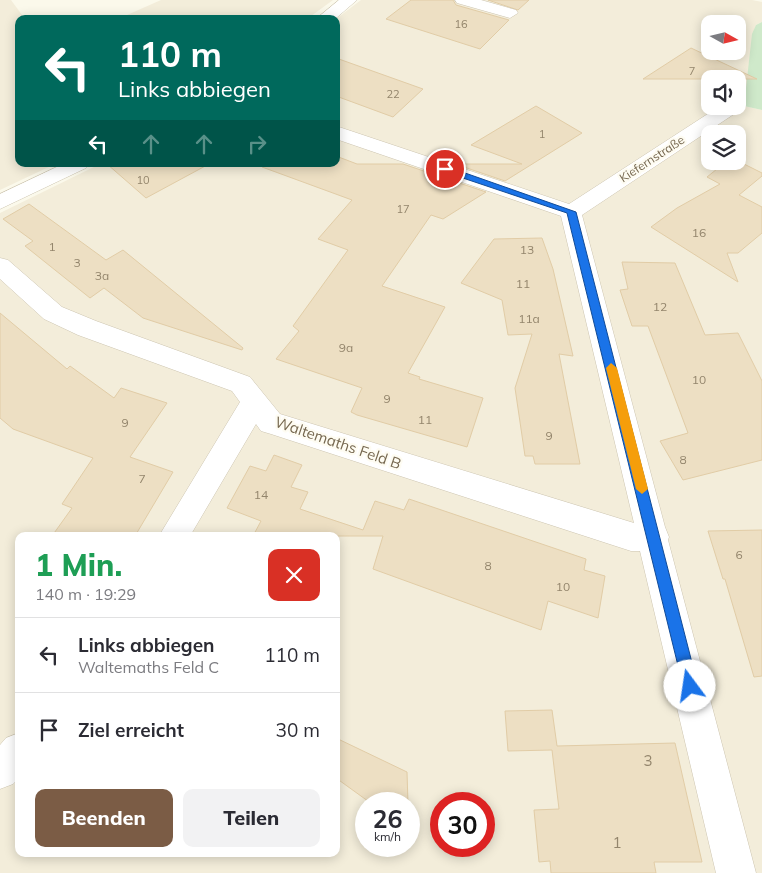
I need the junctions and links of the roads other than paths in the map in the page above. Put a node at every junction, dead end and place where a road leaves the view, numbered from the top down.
1 (349, 0) edge
2 (462, 0) edge
3 (510, 13) dead end
4 (329, 15) edge
5 (719, 115) edge
6 (340, 133) edge
7 (73, 167) edge
8 (0, 202) edge
9 (571, 212) junction
10 (0, 266) edge
11 (255, 401) junction
12 (176, 532) edge
13 (654, 537) junction
14 (15, 755) edge
15 (0, 771) edge
16 (736, 873) edge

1 - 4 street
2 - 3 street
5 - 9 street, Kiefernstraße
6 - 9 street
7 - 8 street
9 - 13 street
10 - 11 street, Waltemaths Feld B
11 - 12 street
11 - 13 street, Waltemaths Feld B
13 - 16 street
14 - 15 street

